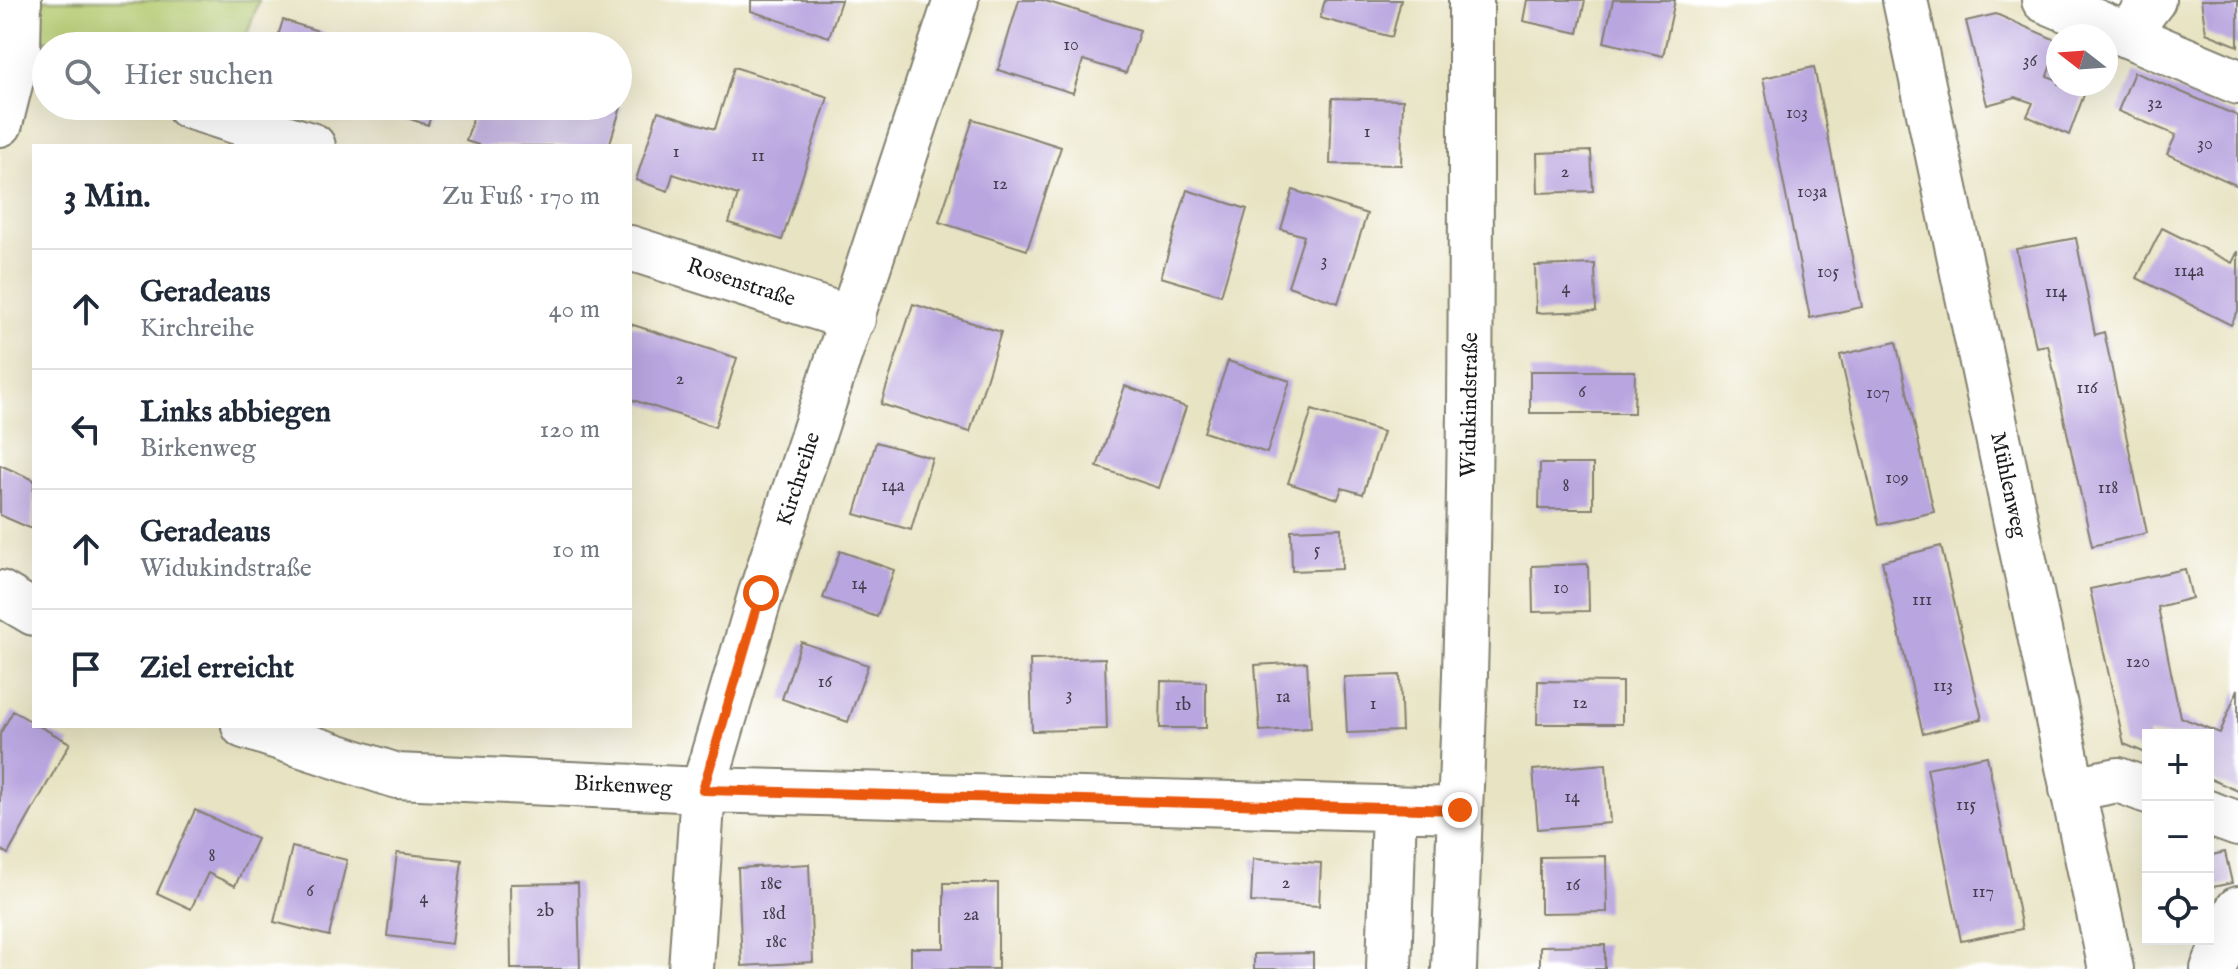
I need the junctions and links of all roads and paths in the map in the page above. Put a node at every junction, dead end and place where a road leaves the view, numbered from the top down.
1 (19, 0) edge
2 (956, 0) edge
3 (1471, 0) edge
4 (1905, 0) edge
5 (2044, 0) edge
6 (2153, 0) edge
7 (2126, 35) junction
8 (32, 56) edge
9 (2238, 82) edge
10 (232, 120) edge
11 (0, 124) edge
12 (307, 144) edge
13 (632, 249) edge
14 (853, 319) junction
15 (0, 593) edge
16 (32, 612) edge
17 (250, 728) edge
18 (2072, 789) junction
19 (2142, 789) edge
20 (703, 790) junction
21 (1394, 808) junction
22 (1460, 810) junction
23 (2214, 815) edge
24 (2238, 824) edge
25 (2238, 909) edge
26 (691, 969) edge
27 (1389, 969) edge
28 (1454, 969) edge
29 (2111, 969) edge
30 (2213, 969) edge

1 - 8 street
2 - 14 street, Kirchreihe
3 - 22 street, Widukindstraße
4 - 18 street, Mühlenweg
5 - 7 street
6 - 7 street
7 - 9 street
8 - 11 street
10 - 12 street
13 - 14 street, Rosenstraße
14 - 20 street, Kirchreihe
15 - 16 street
17 - 20 street, Birkenweg
18 - 19 street
18 - 29 street, Mühlenweg
20 - 21 street, Birkenweg
20 - 26 street, Kirchreihe
21 - 22 street
21 - 27 street
22 - 28 street, Widukindstraße
23 - 24 street
25 - 30 street

